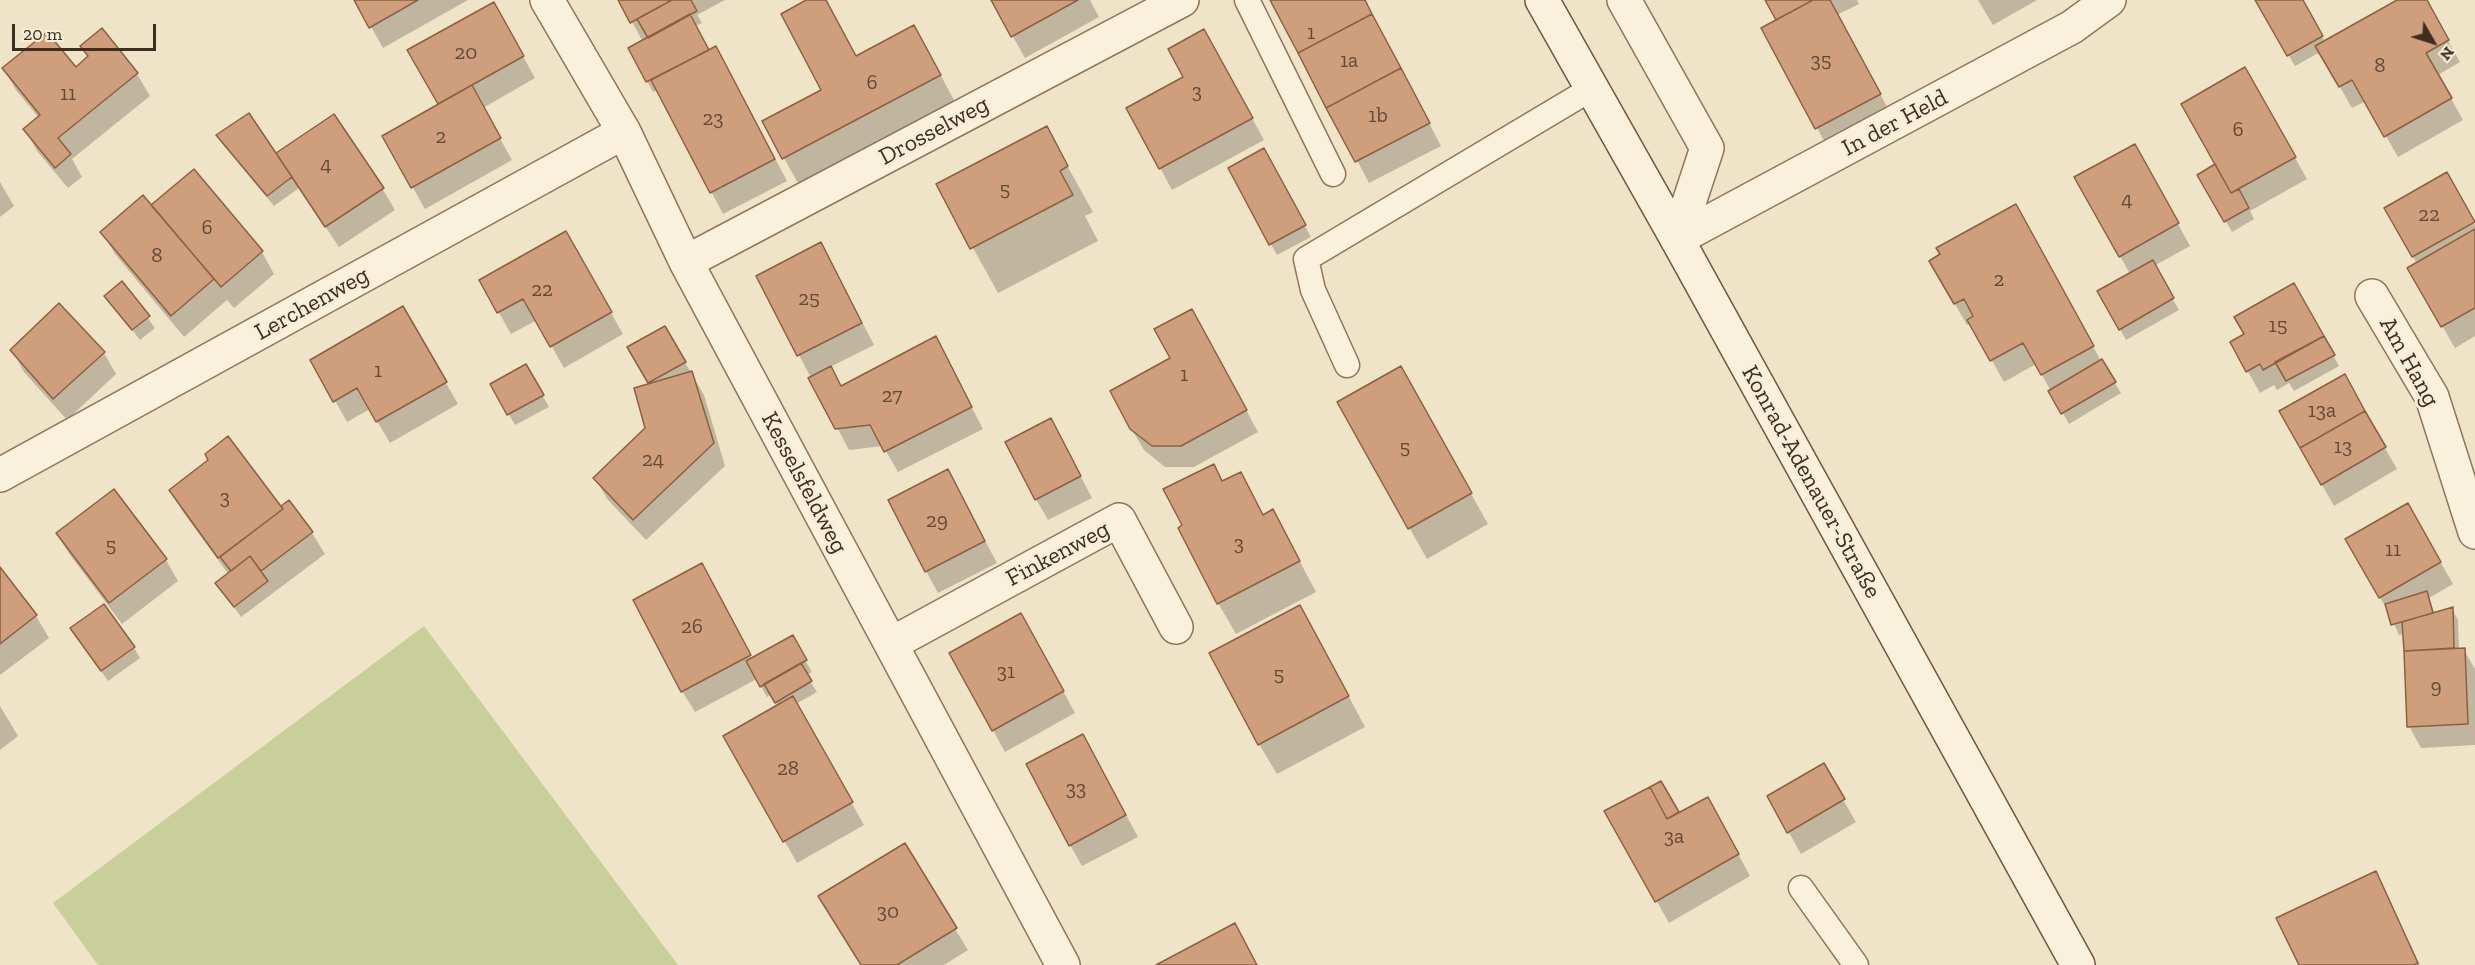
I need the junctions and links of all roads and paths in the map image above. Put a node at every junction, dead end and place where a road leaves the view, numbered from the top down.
1 (547, 0) edge
2 (1182, 0) edge
3 (1246, 0) edge
4 (1542, 0) edge
5 (1624, 0) edge
6 (2109, 0) edge
7 (1591, 89) junction
8 (624, 132) junction
9 (1333, 174) dead end
10 (1677, 239) junction
11 (686, 262) junction
12 (2372, 296) dead end
13 (1347, 365) dead end
14 (0, 475) edge
15 (2475, 532) edge
16 (1176, 627) dead end
17 (891, 644) junction
18 (1801, 888) dead end
19 (1063, 965) edge
20 (1856, 965) edge
21 (2078, 965) edge

1 - 8 street, Kesselsfeldweg
2 - 11 street, Drosselweg
3 - 9 lane
4 - 7 street, Konrad-Adenauer-Straße
5 - 10 street
6 - 10 street, In der Held
7 - 10 street, Konrad-Adenauer-Straße
7 - 13 lane
8 - 11 street, Kesselsfeldweg
8 - 14 street, Lerchenweg
10 - 21 street, Konrad-Adenauer-Straße
11 - 17 street, Kesselsfeldweg
12 - 15 street, Am Hang
16 - 17 street, Finkenweg
17 - 19 street, Kesselsfeldweg
18 - 20 lane

